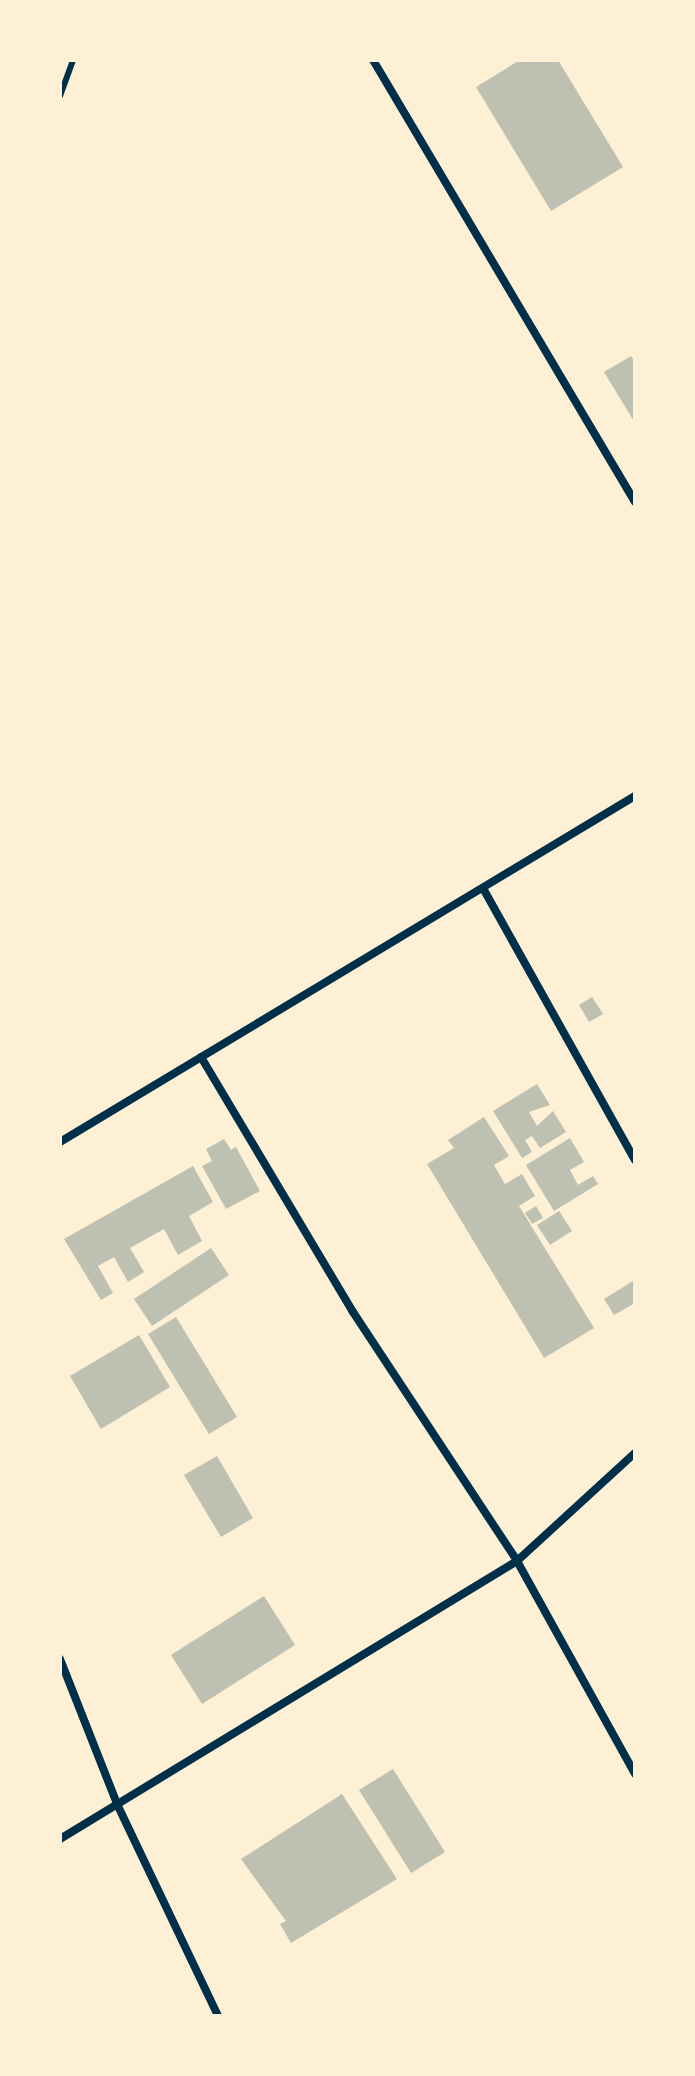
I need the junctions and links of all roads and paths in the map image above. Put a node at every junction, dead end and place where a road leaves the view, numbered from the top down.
1 (73, 60) edge
2 (373, 60) edge
3 (60, 96) edge
4 (635, 502) edge
5 (635, 796) edge
6 (484, 890) junction
7 (201, 1057) junction
8 (60, 1142) edge
9 (635, 1160) edge
10 (635, 1453) edge
11 (517, 1561) junction
12 (60, 1659) edge
13 (635, 1774) edge
14 (117, 1804) junction
15 (60, 1839) edge
16 (218, 2016) edge

1 - 3 lane
2 - 4 street
5 - 6 street
6 - 7 street
6 - 9 street
7 - 8 street
7 - 11 street
10 - 11 street
11 - 13 street
11 - 14 street
12 - 14 street
14 - 15 street
14 - 16 street

